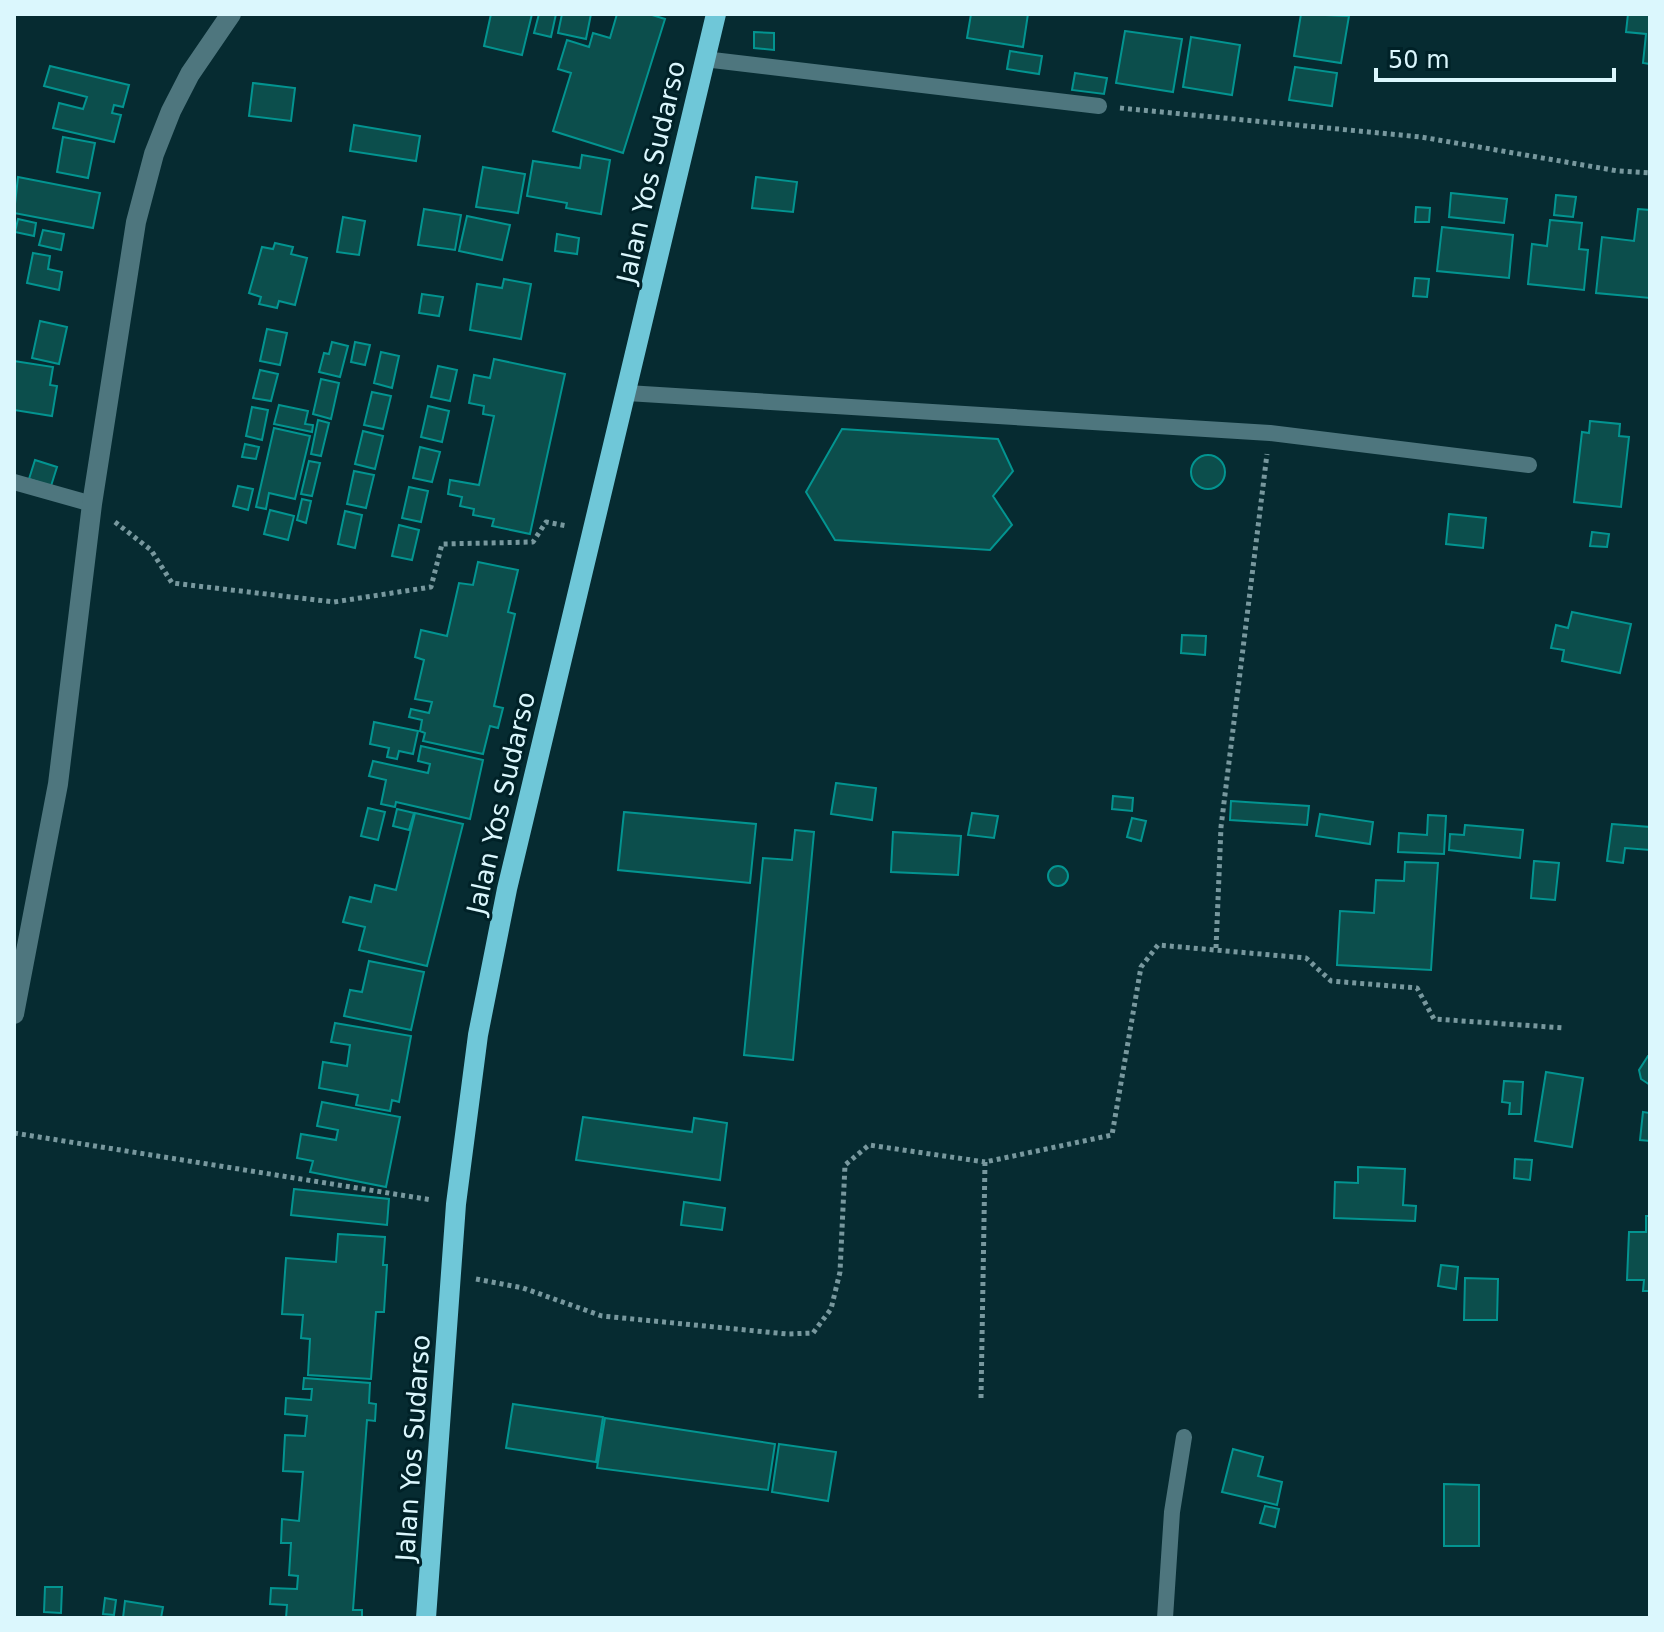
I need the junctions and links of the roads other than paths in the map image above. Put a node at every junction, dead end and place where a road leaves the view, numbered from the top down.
1 (231, 14) edge
2 (716, 14) edge
3 (704, 59) junction
4 (1099, 106) road end
5 (627, 393) junction
6 (1529, 465) dead end
7 (14, 482) edge
8 (92, 504) junction
9 (14, 1014) edge
10 (1184, 1437) dead end
11 (426, 1618) edge
12 (1165, 1618) edge

1 - 8 street
2 - 3 main road, Jalan Yos Sudarso
3 - 4 lane
3 - 5 main road, Jalan Yos Sudarso
5 - 6 lane
5 - 11 main road, Jalan Yos Sudarso
7 - 8 lane
8 - 9 street
10 - 12 lane

